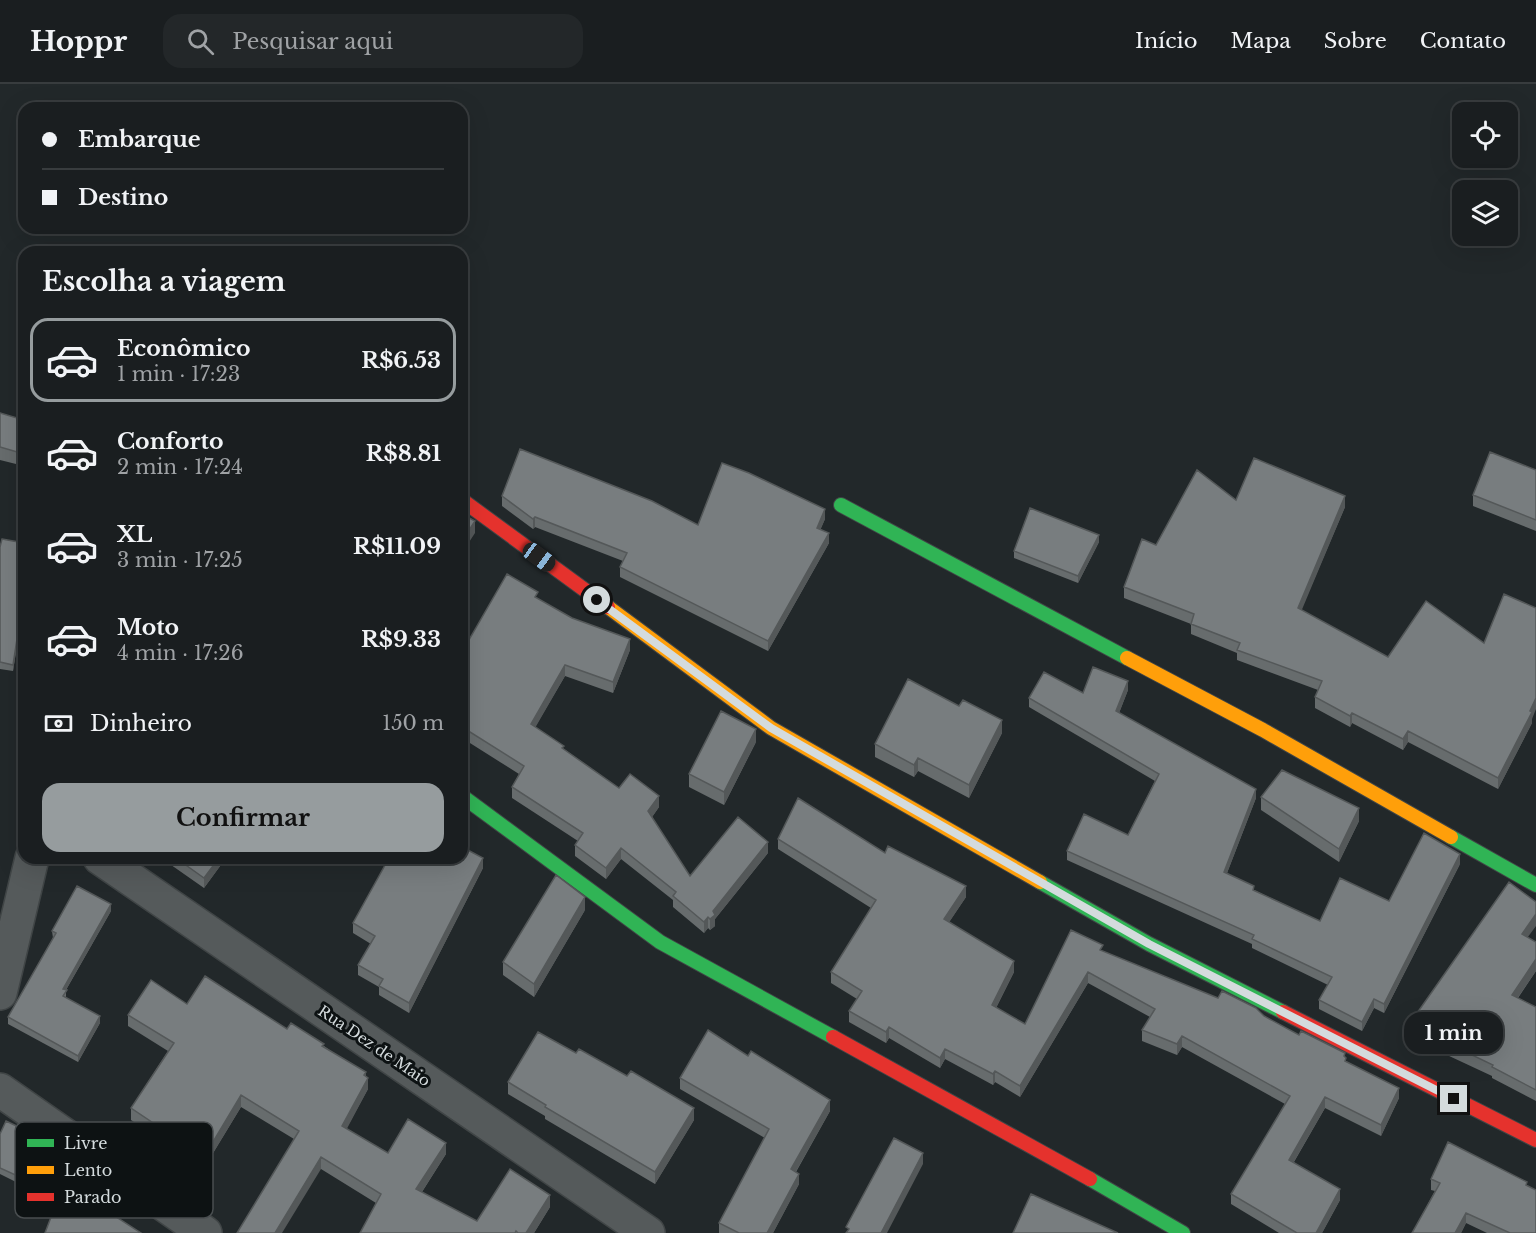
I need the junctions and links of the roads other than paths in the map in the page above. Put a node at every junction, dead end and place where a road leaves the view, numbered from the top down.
1 (468, 504) edge
2 (841, 505) dead end
3 (468, 800) edge
4 (31, 864) edge
5 (109, 864) edge
6 (1536, 885) edge
7 (0, 993) edge
8 (0, 1090) edge
9 (46, 1122) edge
10 (1536, 1140) edge
11 (183, 1218) edge
12 (205, 1233) edge
13 (648, 1233) edge
14 (1183, 1233) edge

1 - 10 street
2 - 6 street
3 - 14 street
4 - 7 street
5 - 13 street, Rua Dez de Maio
8 - 9 street
11 - 12 street

